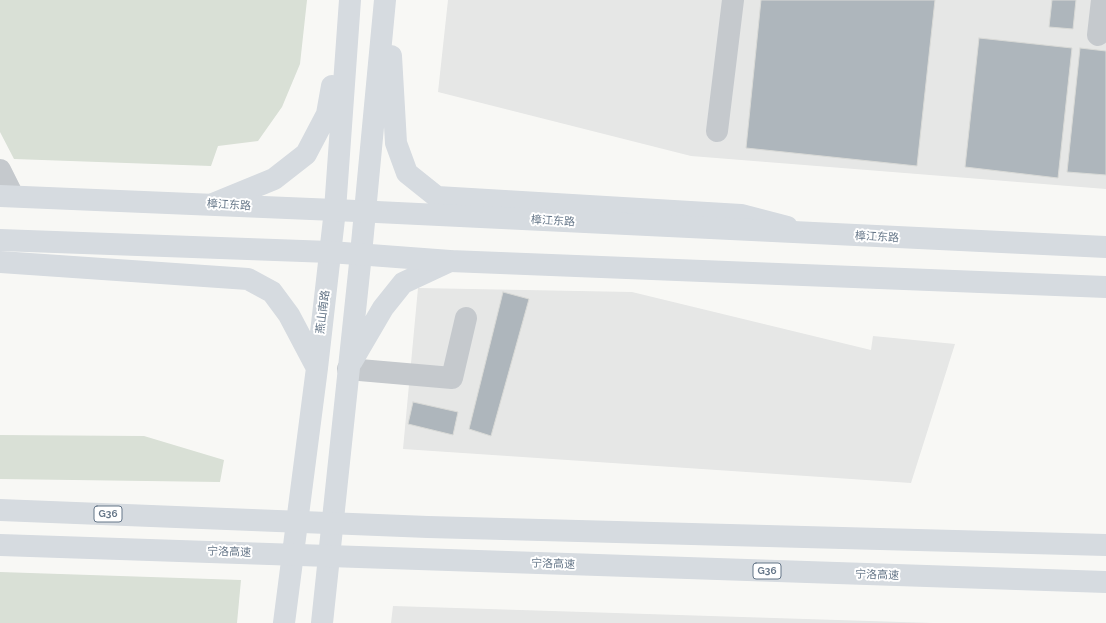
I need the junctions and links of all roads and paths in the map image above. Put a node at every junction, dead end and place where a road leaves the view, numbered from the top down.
1 (349, 0) edge
2 (387, 0) edge
3 (733, 0) edge
4 (1102, 0) edge
5 (1098, 35) dead end
6 (717, 131) dead end
7 (0, 170) edge
8 (6, 196) edge
9 (213, 204) junction
10 (335, 210) junction
11 (365, 211) junction
12 (813, 234) junction
13 (0, 240) edge
14 (1106, 247) edge
15 (330, 252) junction
16 (361, 254) junction
17 (450, 261) junction
18 (0, 262) edge
19 (1106, 287) edge
20 (466, 318) dead end
21 (317, 368) junction
22 (348, 369) junction
23 (0, 510) edge
24 (0, 545) edge
25 (1106, 545) edge
26 (1106, 582) edge
27 (284, 623) edge
28 (322, 623) edge

1 - 9 main road
1 - 10 main road, 燕山南路
2 - 11 main road
2 - 12 main road
3 - 6 street
4 - 5 street
7 - 8 street
8 - 9 main road, 樟江东路
9 - 10 main road, 樟江东路
10 - 11 main road, 樟江东路
10 - 15 main road, 燕山南路
11 - 12 main road, 樟江东路
11 - 16 main road
12 - 14 main road, 樟江东路
13 - 15 main road
15 - 16 main road
15 - 21 main road, 燕山南路
16 - 17 main road
16 - 22 main road
17 - 19 main road
17 - 22 main road
18 - 21 main road
20 - 22 street
21 - 27 main road, 燕山南路
22 - 28 main road
23 - 25 main road, G36
24 - 26 main road, 宁洛高速 / G36

